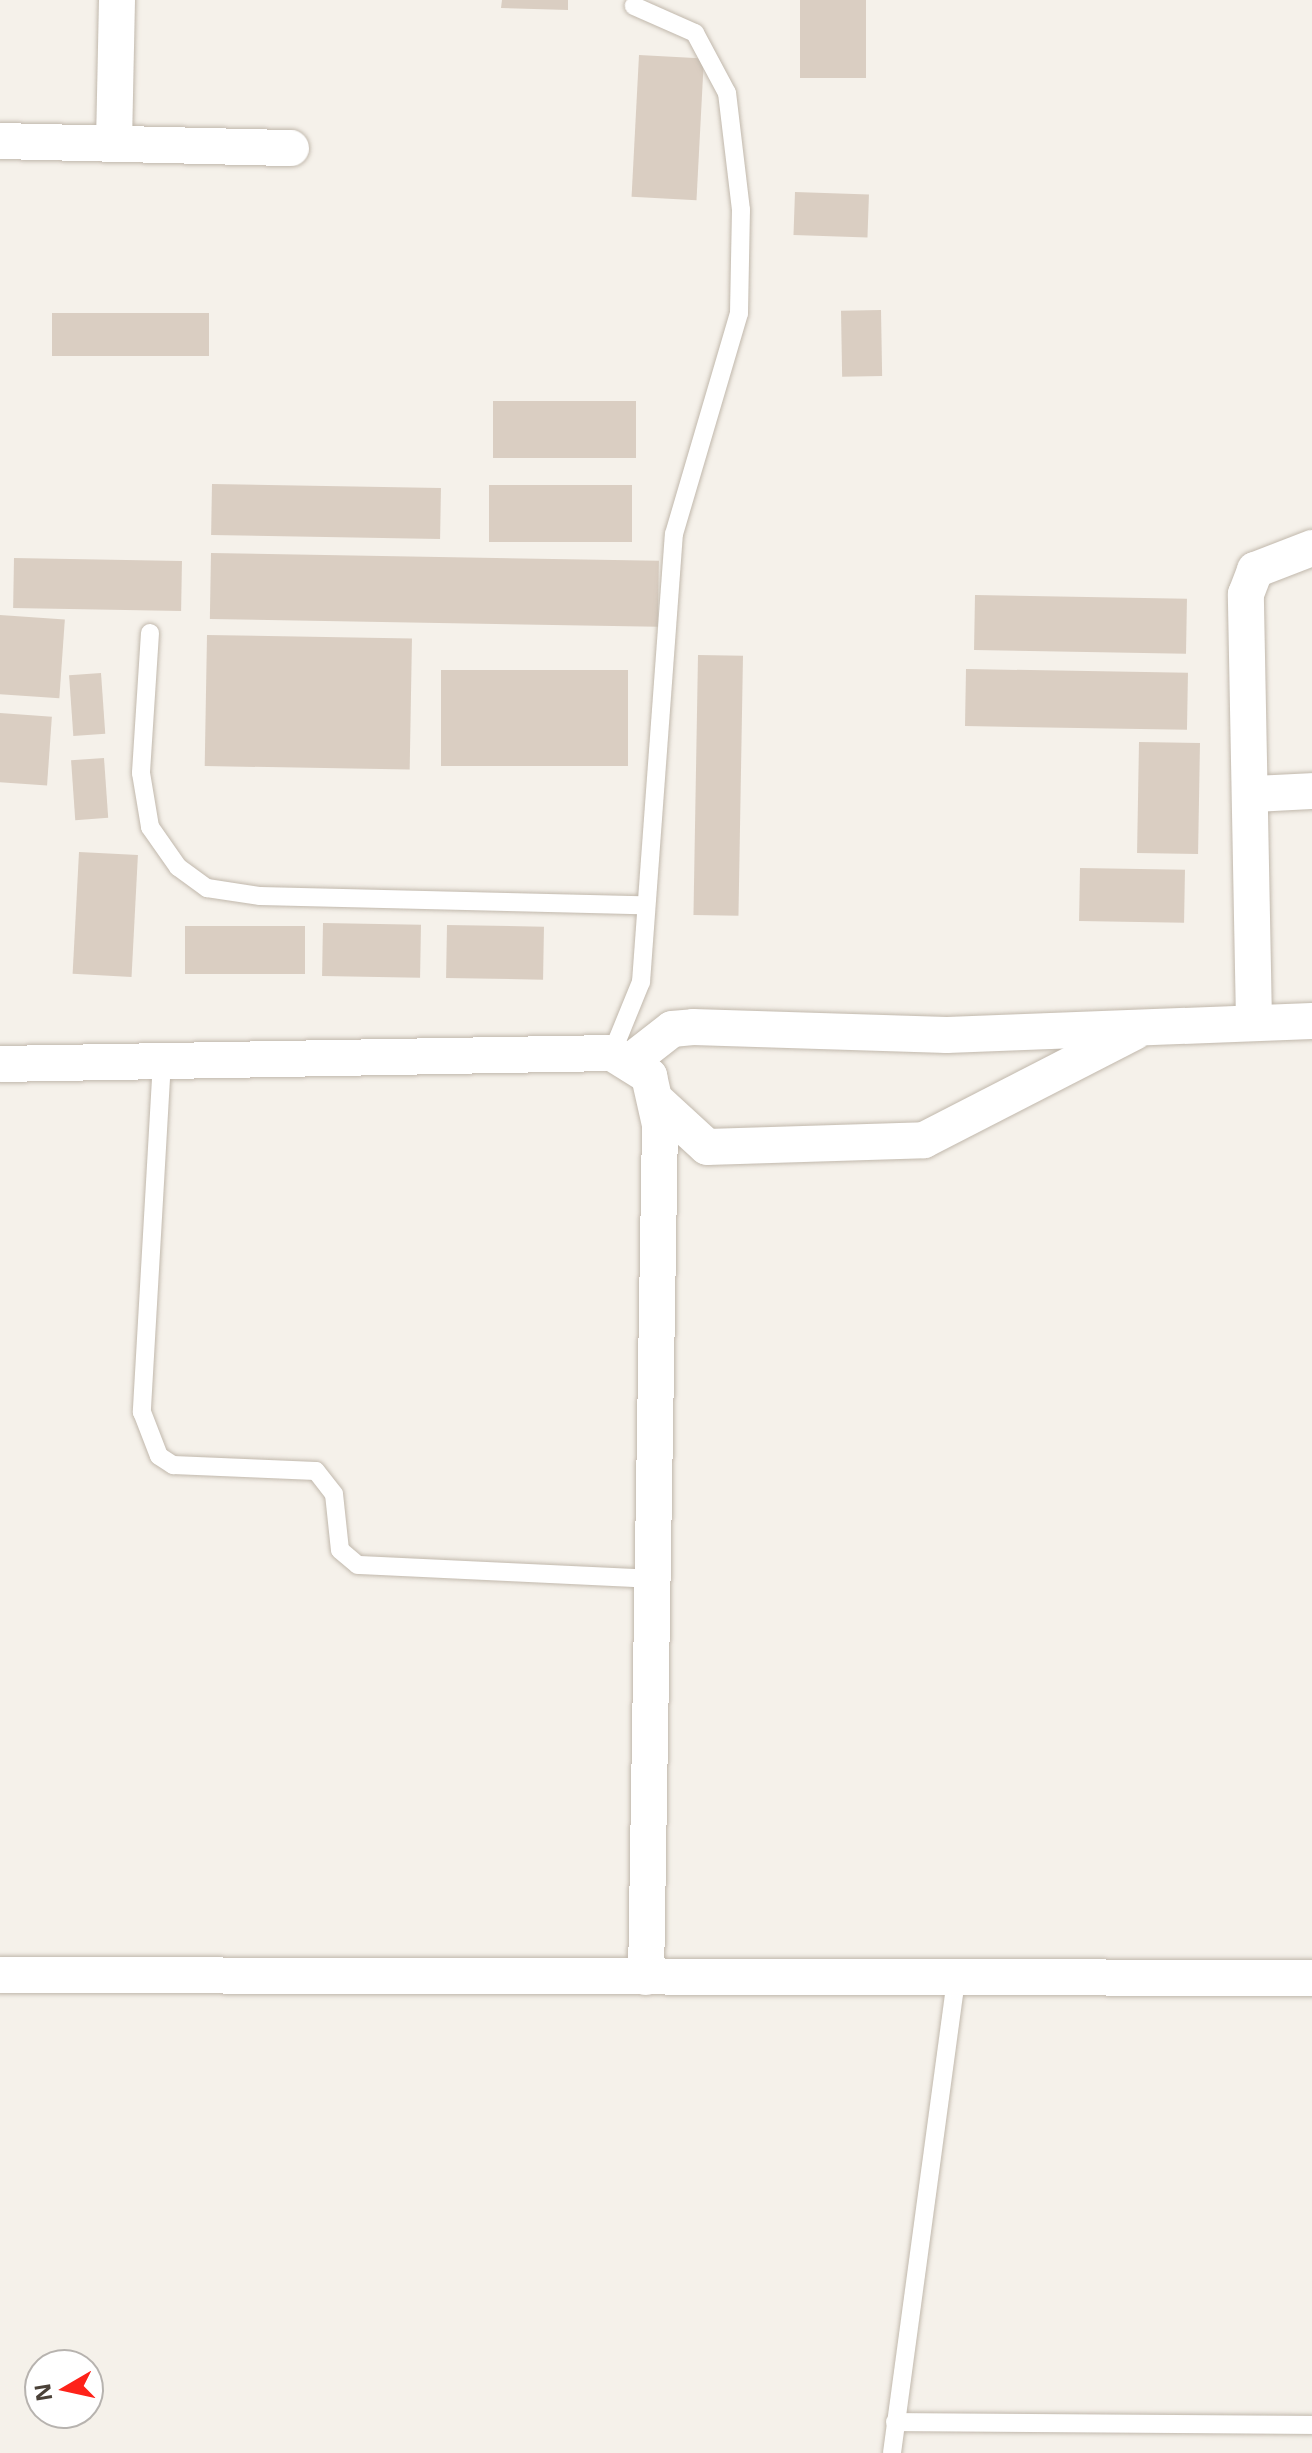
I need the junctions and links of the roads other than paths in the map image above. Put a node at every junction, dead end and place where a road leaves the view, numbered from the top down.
1 (117, 0) edge
2 (634, 6) dead end
3 (0, 141) edge
4 (114, 143) junction
5 (291, 148) dead end
6 (1312, 548) edge
7 (150, 633) dead end
8 (1312, 791) edge
9 (1253, 794) junction
10 (641, 905) junction
11 (1254, 1021) junction
12 (1312, 1021) edge
13 (1145, 1026) junction
14 (621, 1057) junction
15 (162, 1061) junction
16 (0, 1064) edge
17 (659, 1103) junction
18 (652, 1579) junction
19 (0, 1975) edge
20 (646, 1977) junction
21 (956, 1977) junction
22 (1312, 1978) edge
23 (895, 2422) junction
24 (1312, 2425) edge
25 (892, 2453) edge

1 - 4 street
2 - 10 lane
3 - 4 street
4 - 5 street
6 - 9 street
7 - 10 lane
8 - 9 street
9 - 11 street
10 - 14 lane
11 - 12 street
11 - 13 street
13 - 14 street
13 - 17 street
14 - 15 street
14 - 17 street
15 - 16 street
15 - 18 lane
17 - 18 street
18 - 20 street
19 - 20 street
20 - 21 street
21 - 22 street
21 - 23 lane
23 - 24 lane
23 - 25 lane

